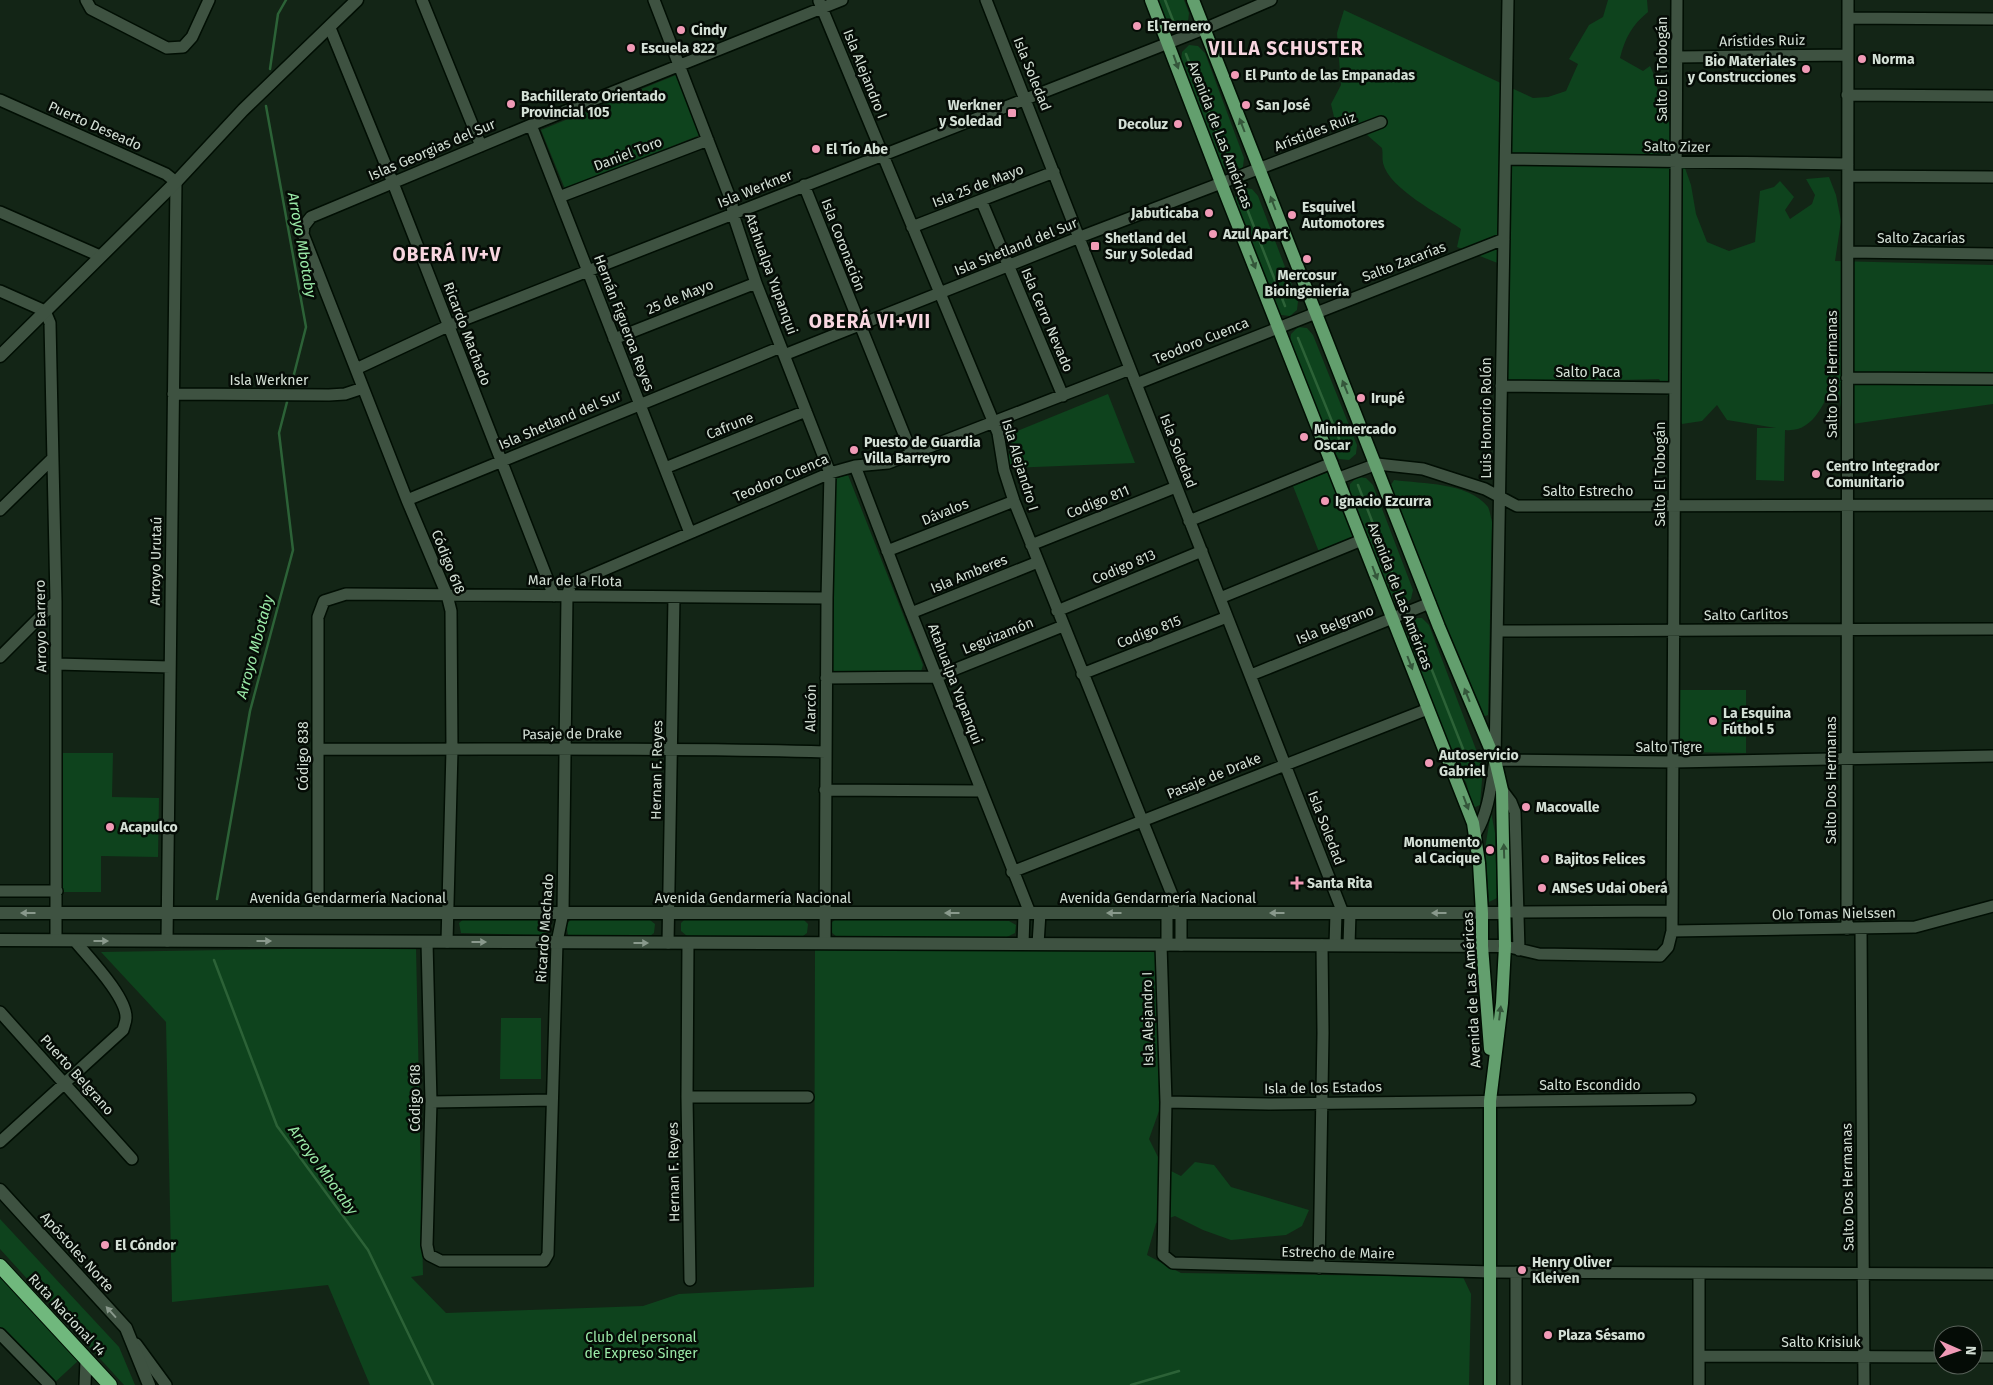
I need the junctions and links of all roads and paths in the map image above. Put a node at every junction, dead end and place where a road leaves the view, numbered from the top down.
1 (86, 0) edge
2 (209, 0) edge
3 (358, 0) edge
4 (422, 0) edge
5 (654, 0) edge
6 (842, 0) edge
7 (986, 0) edge
8 (1151, 0) edge
9 (1193, 0) edge
10 (1271, 0) edge
11 (1508, 0) edge
12 (1677, 0) edge
13 (1848, 0) edge
14 (820, 4) edge
15 (1848, 18) junction
16 (1993, 19) edge
17 (330, 28) junction
18 (1204, 29) junction
19 (1169, 42) junction
20 (1848, 55) junction
21 (1677, 57) junction
22 (680, 66) junction
23 (1847, 95) junction
24 (1993, 96) edge
25 (1026, 99) junction
26 (0, 100) edge
27 (1381, 122) dead end
28 (531, 125) junction
29 (708, 140) junction
30 (481, 146) junction
31 (882, 155) junction
32 (1506, 159) junction
33 (1676, 162) junction
34 (1848, 164) junction
35 (1260, 170) junction
36 (1054, 172) junction
37 (1848, 176) junction
38 (1993, 177) edge
39 (176, 182) junction
40 (393, 183) junction
41 (1222, 184) junction
42 (804, 186) junction
43 (559, 197) junction
44 (981, 200) junction
45 (0, 212) edge
46 (733, 214) junction
47 (311, 217) joint
48 (912, 228) junction
49 (1080, 237) junction
50 (1504, 239) junction
51 (1848, 252) junction
52 (1993, 254) edge
53 (100, 256) junction
54 (1008, 266) junction
55 (587, 270) junction
56 (756, 283) junction
57 (0, 291) edge
58 (940, 293) junction
59 (45, 311) junction
60 (1315, 312) junction
61 (858, 325) junction
62 (448, 326) junction
63 (1278, 327) junction
64 (614, 339) junction
65 (782, 351) junction
66 (0, 356) edge
67 (1130, 369) junction
68 (356, 370) junction
69 (1847, 378) junction
70 (1993, 379) edge
71 (1136, 384) junction
72 (1501, 386) junction
73 (363, 388) junction
74 (1675, 388) junction
75 (173, 394) junction
76 (1063, 396) junction
77 (640, 404) junction
78 (806, 411) junction
79 (993, 423) junction
80 (912, 454) junction
81 (52, 459) junction
82 (501, 461) junction
83 (1332, 463) junction
84 (1377, 464) junction
85 (855, 466) junction
86 (665, 468) junction
87 (830, 473) junction
88 (1339, 478) junction
89 (1176, 487) junction
90 (1500, 498) junction
91 (407, 500) junction
92 (1014, 501) junction
93 (1674, 505) junction
94 (1847, 505) junction
95 (1993, 505) edge
96 (0, 510) edge
97 (1189, 521) junction
98 (690, 533) junction
99 (1362, 540) junction
100 (1031, 545) junction
101 (887, 551) junction
102 (1202, 551) junction
103 (1038, 562) junction
104 (447, 595) junction
105 (554, 596) junction
106 (567, 596) junction
107 (674, 597) junction
108 (827, 598) junction
109 (1220, 598) junction
110 (56, 601) junction
111 (324, 601) joint
112 (1430, 603) junction
113 (1057, 611) junction
114 (911, 614) junction
115 (1227, 617) junction
116 (1393, 618) junction
117 (1063, 626) junction
118 (1846, 628) junction
119 (1993, 629) edge
120 (1499, 631) junction
121 (1674, 632) junction
122 (0, 657) edge
123 (56, 664) junction
124 (170, 667) junction
125 (1082, 674) junction
126 (936, 676) junction
127 (1251, 676) junction
128 (826, 678) junction
129 (1428, 709) junction
130 (672, 748) junction
131 (318, 749) junction
132 (452, 750) junction
133 (566, 750) junction
134 (825, 752) junction
135 (1993, 756) edge
136 (1846, 758) junction
137 (1496, 760) junction
138 (1673, 762) junction
139 (1285, 764) junction
140 (1492, 777) junction
141 (825, 790) junction
142 (1502, 790) junction
143 (980, 791) junction
144 (1142, 822) junction
145 (1476, 833) junction
146 (1012, 872) junction
147 (0, 891) edge
148 (57, 891) junction
149 (1993, 906) edge
150 (1672, 911) junction
151 (669, 912) junction
152 (1512, 912) junction
153 (0, 913) edge
154 (57, 913) junction
155 (168, 913) junction
156 (318, 913) junction
157 (449, 913) junction
158 (563, 913) junction
159 (824, 913) junction
160 (1031, 913) junction
161 (1174, 913) junction
162 (1343, 913) junction
163 (1482, 913) junction
164 (1861, 928) junction
165 (1847, 929) junction
166 (1672, 931) junction
167 (0, 940) edge
168 (56, 940) junction
169 (75, 940) junction
170 (167, 941) junction
171 (427, 942) junction
172 (447, 942) junction
173 (557, 942) junction
174 (668, 943) junction
175 (688, 943) junction
176 (825, 943) junction
177 (1023, 944) junction
178 (1038, 944) junction
179 (1164, 945) junction
180 (1181, 945) junction
181 (1328, 945) junction
182 (1349, 945) junction
183 (1482, 946) junction
184 (1506, 946) junction
185 (1519, 950) junction
186 (0, 1012) edge
187 (1492, 1079) junction
188 (64, 1082) junction
189 (808, 1096) dead end
190 (687, 1097) junction
191 (1165, 1097) junction
192 (1690, 1099) dead end
193 (552, 1100) junction
194 (1490, 1100) junction
195 (431, 1102) junction
196 (1322, 1104) junction
197 (0, 1142) edge
198 (132, 1158) dead end
199 (0, 1190) edge
200 (429, 1254) joint
201 (1184, 1265) joint
202 (0, 1266) edge
203 (1319, 1268) junction
204 (1491, 1272) junction
205 (1516, 1272) junction
206 (1699, 1273) junction
207 (1864, 1274) junction
208 (1993, 1274) edge
209 (690, 1280) dead end
210 (0, 1334) edge
211 (130, 1336) junction
212 (1699, 1356) junction
213 (1864, 1357) junction
214 (1933, 1357) edge
215 (86, 1360) junction
216 (50, 1385) edge
217 (85, 1385) edge
218 (110, 1385) edge
219 (149, 1385) edge
220 (166, 1385) edge
221 (1490, 1385) edge
222 (1516, 1385) edge
223 (1699, 1385) edge
224 (1864, 1385) edge

1 - 2 street
3 - 17 street
4 - 30 street
5 - 22 street, Atahualpa Yupanqui
6 - 14 street, Islas Georgias del Sur
7 - 25 street, Isla Soledad
8 - 19 main road, Avenida de Las Américas
9 - 18 main road, Avenida de Las Américas
10 - 18 street, Isla Werkner
11 - 32 street, Luis Honorio Rolón
12 - 21 street, Salto El Tobogán
13 - 15 street, Salto Dos Hermanas
14 - 22 street, Islas Georgias del Sur
14 - 31 street, Isla Alejandro I
15 - 16 street
15 - 20 street, Salto Dos Hermanas
17 - 39 street
17 - 40 street, Ricardo Machado
18 - 19 street, Isla Werkner
35 -> 18 main road, Avenida de Las Américas
19 - 25 street, Isla Werkner
19 -> 41 main road, Avenida de Las Américas
20 - 21 street, Arístides Ruiz
20 - 23 street, Salto Dos Hermanas
21 - 33 street, Salto El Tobogán
22 - 28 street, Islas Georgias del Sur
22 - 29 street, Atahualpa Yupanqui
23 - 24 street
23 - 34 street, Salto Dos Hermanas
25 - 31 street, Isla Werkner
25 - 36 street, Isla Soledad
26 - 39 street, Puerto Deseado
27 - 35 street, Arístides Ruiz
28 - 30 street, Islas Georgias del Sur
28 - 43 street, Hernán Figueroa Reyes
29 - 43 street, Daniel Toro
29 - 46 street, Atahualpa Yupanqui
30 - 40 street, Islas Georgias del Sur
31 - 42 street, Isla Werkner
31 - 48 street, Isla Alejandro I
32 - 33 street, Salto Zizer
32 - 50 street, Luis Honorio Rolón
33 - 34 street, Salto Zizer
33 - 74 street, Salto El Tobogán
34 - 37 street, Salto Dos Hermanas
35 - 41 street, Isla Shetland del Sur
60 -> 35 main road, Avenida de Las Américas
36 - 44 street, Isla 25 de Mayo
36 - 49 street, Isla Soledad
37 - 38 street
37 - 51 street, Salto Dos Hermanas
39 - 53 street
39 - 75 street, Arroyo Urutaú
40 - 47 street, Islas Georgias del Sur
40 - 62 street, Ricardo Machado
41 - 49 street, Isla Shetland del Sur
41 -> 63 main road, Avenida de Las Américas
42 - 46 street, Isla Werkner
42 - 61 street, Isla Coronación
43 - 55 street, Hernán Figueroa Reyes
44 - 48 street, Isla 25 de Mayo
44 - 54 street, Isla Cerro Nevado
45 - 53 street
46 - 55 street, Isla Werkner
46 - 56 street, Atahualpa Yupanqui
47 - 68 street, Código 618
48 - 58 street, Isla Alejandro I
49 - 54 street, Isla Shetland del Sur
49 - 67 street, Isla Soledad
50 - 60 street, Salto Zacarías
50 - 72 street, Luis Honorio Rolón
51 - 52 street, Salto Zacarías
51 - 69 street, Salto Dos Hermanas
53 - 59 street
54 - 58 street, Isla Shetland del Sur
54 - 76 street, Isla Cerro Nevado
55 - 62 street, Isla Werkner
55 - 64 street, Hernán Figueroa Reyes
56 - 64 street, 25 de Mayo
56 - 65 street, Atahualpa Yupanqui
57 - 59 street
58 - 61 street, Isla Shetland del Sur
58 - 79 street, Isla Alejandro I
59 - 66 street
59 - 81 street, Arroyo Barrero
60 - 63 street, Salto Zacarías
84 -> 60 main road, Avenida de Las Américas
61 - 65 street, Isla Shetland del Sur
61 - 80 street, Isla Coronación
62 - 68 street, Isla Werkner
62 - 82 street, Ricardo Machado
63 - 71 street, Teodoro Cuenca
63 - 83 main road, Avenida de Las Américas
64 - 77 street, Hernán Figueroa Reyes
65 - 77 street, Isla Shetland del Sur
65 - 78 street, Atahualpa Yupanqui
67 - 71 street, Isla Soledad
67 - 76 street, Teodoro Cuenca
68 - 73 street, Código 618
69 - 70 street
69 - 94 street, Salto Dos Hermanas
71 - 89 street, Isla Soledad
72 - 74 street, Salto Paca
72 - 90 street, Luis Honorio Rolón
73 - 75 street, Isla Werkner
73 - 91 street, Código 618
74 - 93 street, Salto El Tobogán
75 - 124 street, Arroyo Urutaú
76 - 79 street, Teodoro Cuenca
77 - 82 street, Isla Shetland del Sur
77 - 86 street, Hernán Figueroa Reyes
78 - 86 street, Cafrune
78 - 87 street, Atahualpa Yupanqui
79 - 80 street, Teodoro Cuenca
79 - 92 street, Isla Alejandro I
80 - 85 street, Teodoro Cuenca
81 - 96 street
81 - 110 street, Arroyo Barrero
82 - 91 street, Isla Shetland del Sur
82 - 105 street, Ricardo Machado
83 - 88 main road, Avenida de Las Américas
83 - 97 street
84 - 88 street, Salto Estrecho
84 - 90 street, Salto Estrecho
84 - 112 main road, Avenida de Las Américas
85 - 87 street, Teodoro Cuenca
85 - 101 street, Atahualpa Yupanqui
86 - 98 street, Hernán Figueroa Reyes
87 - 98 street, Teodoro Cuenca
87 - 108 street, Alarcón
88 - 99 main road, Avenida de Las Américas
89 - 97 street, Isla Soledad
89 - 100 street, Codigo 811
90 - 93 street, Salto Estrecho
90 - 120 street, Luis Honorio Rolón
91 - 104 street, Código 618
92 - 100 street, Isla Alejandro I
92 - 101 street, Dávalos
93 - 94 street, Salto Estrecho
93 - 121 street, Salto El Tobogán
94 - 95 street, Salto Estrecho
94 - 118 street, Salto Dos Hermanas
97 - 102 street, Isla Soledad
98 - 106 street, Teodoro Cuenca
99 - 109 street
99 -> 116 main road, Avenida de Las Américas
100 - 103 street, Isla Alejandro I
101 - 114 street, Atahualpa Yupanqui
102 - 109 street, Isla Soledad
102 - 113 street, Codigo 813
103 - 113 street, Isla Alejandro I
103 - 114 street, Isla Amberes
104 - 105 street, Mar de la Flota
104 - 111 street, Mar de la Flota
104 - 132 street, Código 618
105 - 106 street, Mar de la Flota
106 - 107 street, Mar de la Flota
106 - 133 street, Ricardo Machado
107 - 108 street, Mar de la Flota
107 - 130 street, Hernan F. Reyes
108 - 128 street, Alarcón
109 - 115 street, Isla Soledad
110 - 122 street
110 - 123 street, Arroyo Barrero
111 - 131 street, Código 838
112 - 116 street, Isla Belgrano
137 -> 112 main road, Avenida de Las Américas
113 - 117 street, Isla Alejandro I
114 - 126 street, Atahualpa Yupanqui
115 - 125 street, Codigo 815
115 - 127 street, Isla Soledad
116 - 127 street, Isla Belgrano
116 -> 129 main road, Avenida de Las Américas
117 - 125 street, Isla Alejandro I
117 - 126 street, Leguizamón
118 - 119 street, Salto Carlitos
118 - 121 street, Salto Carlitos
118 - 136 street, Salto Dos Hermanas
120 - 121 street, Salto Carlitos
120 - 137 street, Luis Honorio Rolón
121 - 138 street, Salto El Tobogán
123 - 124 street
123 - 148 street, Arroyo Barrero
124 - 155 street, Arroyo Urutaú
125 - 144 street, Isla Alejandro I
126 - 128 street, Leguizamón
126 - 143 street, Atahualpa Yupanqui
127 - 139 street, Isla Soledad
128 - 134 street, Alarcón
129 - 139 street, Pasaje de Drake
129 -> 145 main road, Avenida de Las Américas
130 - 133 street, Pasaje de Drake
130 - 134 street, Pasaje de Drake
130 - 151 street, Hernan F. Reyes
131 - 132 street, Pasaje de Drake
131 - 156 street, Código 838
132 - 133 street, Pasaje de Drake
132 - 157 street, Código 618
133 - 158 street, Ricardo Machado
134 - 141 street, Alarcón
135 - 136 street, Salto Tigre
136 - 138 street, Salto Tigre
136 - 165 street, Salto Dos Hermanas
137 - 138 street, Salto Tigre
137 - 140 street, Luis Honorio Rolón
137 - 142 main road, Avenida de Las Américas
138 - 150 street, Salto El Tobogán
139 - 144 street, Pasaje de Drake
139 - 162 street, Isla Soledad
140 - 142 street
140 - 145 street, Luis Honorio Rolón
141 - 143 street
141 - 159 street, Alarcón
142 - 152 main road, Avenida de Las Américas
143 - 146 street, Atahualpa Yupanqui
144 - 146 street, Pasaje de Drake
144 - 161 street, Isla Alejandro I
145 - 163 main road, Avenida de Las Américas
146 - 160 street, Atahualpa Yupanqui
147 - 148 street
148 - 154 street, Arroyo Barrero
149 - 164 street, Olo Tomas Nielssen
150 - 152 street
150 - 166 street, Salto El Tobogán
151 - 158 street, Avenida Gendarmería Nacional
151 - 159 street, Avenida Gendarmería Nacional
151 - 174 street, Hernan F. Reyes
152 - 163 street, Avenida Gendarmería Nacional
152 - 184 main road, Avenida de Las Américas
152 - 185 street
154 -> 153 street, Avenida Gendarmería Nacional
154 - 155 street, Avenida Gendarmería Nacional
154 - 168 street, Arroyo Barrero
155 - 156 street, Avenida Gendarmería Nacional
155 - 170 street, Arroyo Urutaú
156 - 157 street, Avenida Gendarmería Nacional
157 - 158 street, Avenida Gendarmería Nacional
157 - 172 street, Código 618
158 - 173 street, Ricardo Machado
160 -> 159 street, Avenida Gendarmería Nacional
159 - 176 street, Alarcón
161 -> 160 street, Avenida Gendarmería Nacional
160 - 177 street
160 - 178 street
162 -> 161 street, Avenida Gendarmería Nacional
161 - 179 street, Isla Alejandro I
161 - 180 street
163 -> 162 street, Avenida Gendarmería Nacional
162 - 181 street
162 - 182 street
163 - 183 main road, Avenida de Las Américas
164 - 165 street, Olo Tomas Nielssen
164 - 207 street, Salto Dos Hermanas
165 - 166 street, Olo Tomas Nielssen
166 - 185 street, Salto El Tobogán
167 - 168 street
168 - 169 street
169 -> 170 street
169 - 188 street
170 -> 171 street
171 - 172 street
171 - 195 street, Código 618
172 -> 173 street
173 -> 174 street
173 - 193 street, Ricardo Machado
174 - 175 street
175 - 176 street
175 - 190 street, Hernan F. Reyes
176 - 177 street
177 - 178 street
178 - 179 street
179 - 180 street
179 - 191 street, Isla Alejandro I
180 - 181 street
181 - 182 street
181 - 196 street
182 - 183 street
183 - 184 street
183 - 187 main road, Avenida de Las Américas
184 - 185 street
187 -> 184 main road, Avenida de Las Américas
186 - 188 street, Puerto Belgrano
187 - 194 main road, Avenida de Las Américas
188 - 197 street
188 - 198 street, Puerto Belgrano
189 - 190 street
190 - 209 street, Hernan F. Reyes
191 - 196 street, Isla de los Estados
191 - 201 street, Isla Alejandro I
192 - 194 street, Salto Escondido
193 - 195 street
193 - 200 street, Ricardo Machado
194 - 196 street, Isla de los Estados
194 - 204 main road, Avenida de Las Américas
195 - 200 street, Código 618
196 - 203 street
211 -> 199 street, Apóstoles Norte
201 - 203 street, Estrecho de Maire
202 - 215 highway, Ruta Nacional 14
203 - 204 street, Estrecho de Maire
204 - 205 street
204 - 221 main road, Avenida de Las Américas
205 - 206 street
205 - 222 street
206 - 207 street
206 - 212 street
207 - 208 street
207 - 213 street, Salto Dos Hermanas
210 - 216 street
211 - 219 street, Apóstoles Norte
211 - 220 street, Apóstoles Norte
212 - 213 street, Salto Krisiuk
212 - 223 street
213 - 214 street, Salto Krisiuk
213 - 224 street, Salto Dos Hermanas
215 - 217 street
215 - 218 highway, Ruta Nacional 14

